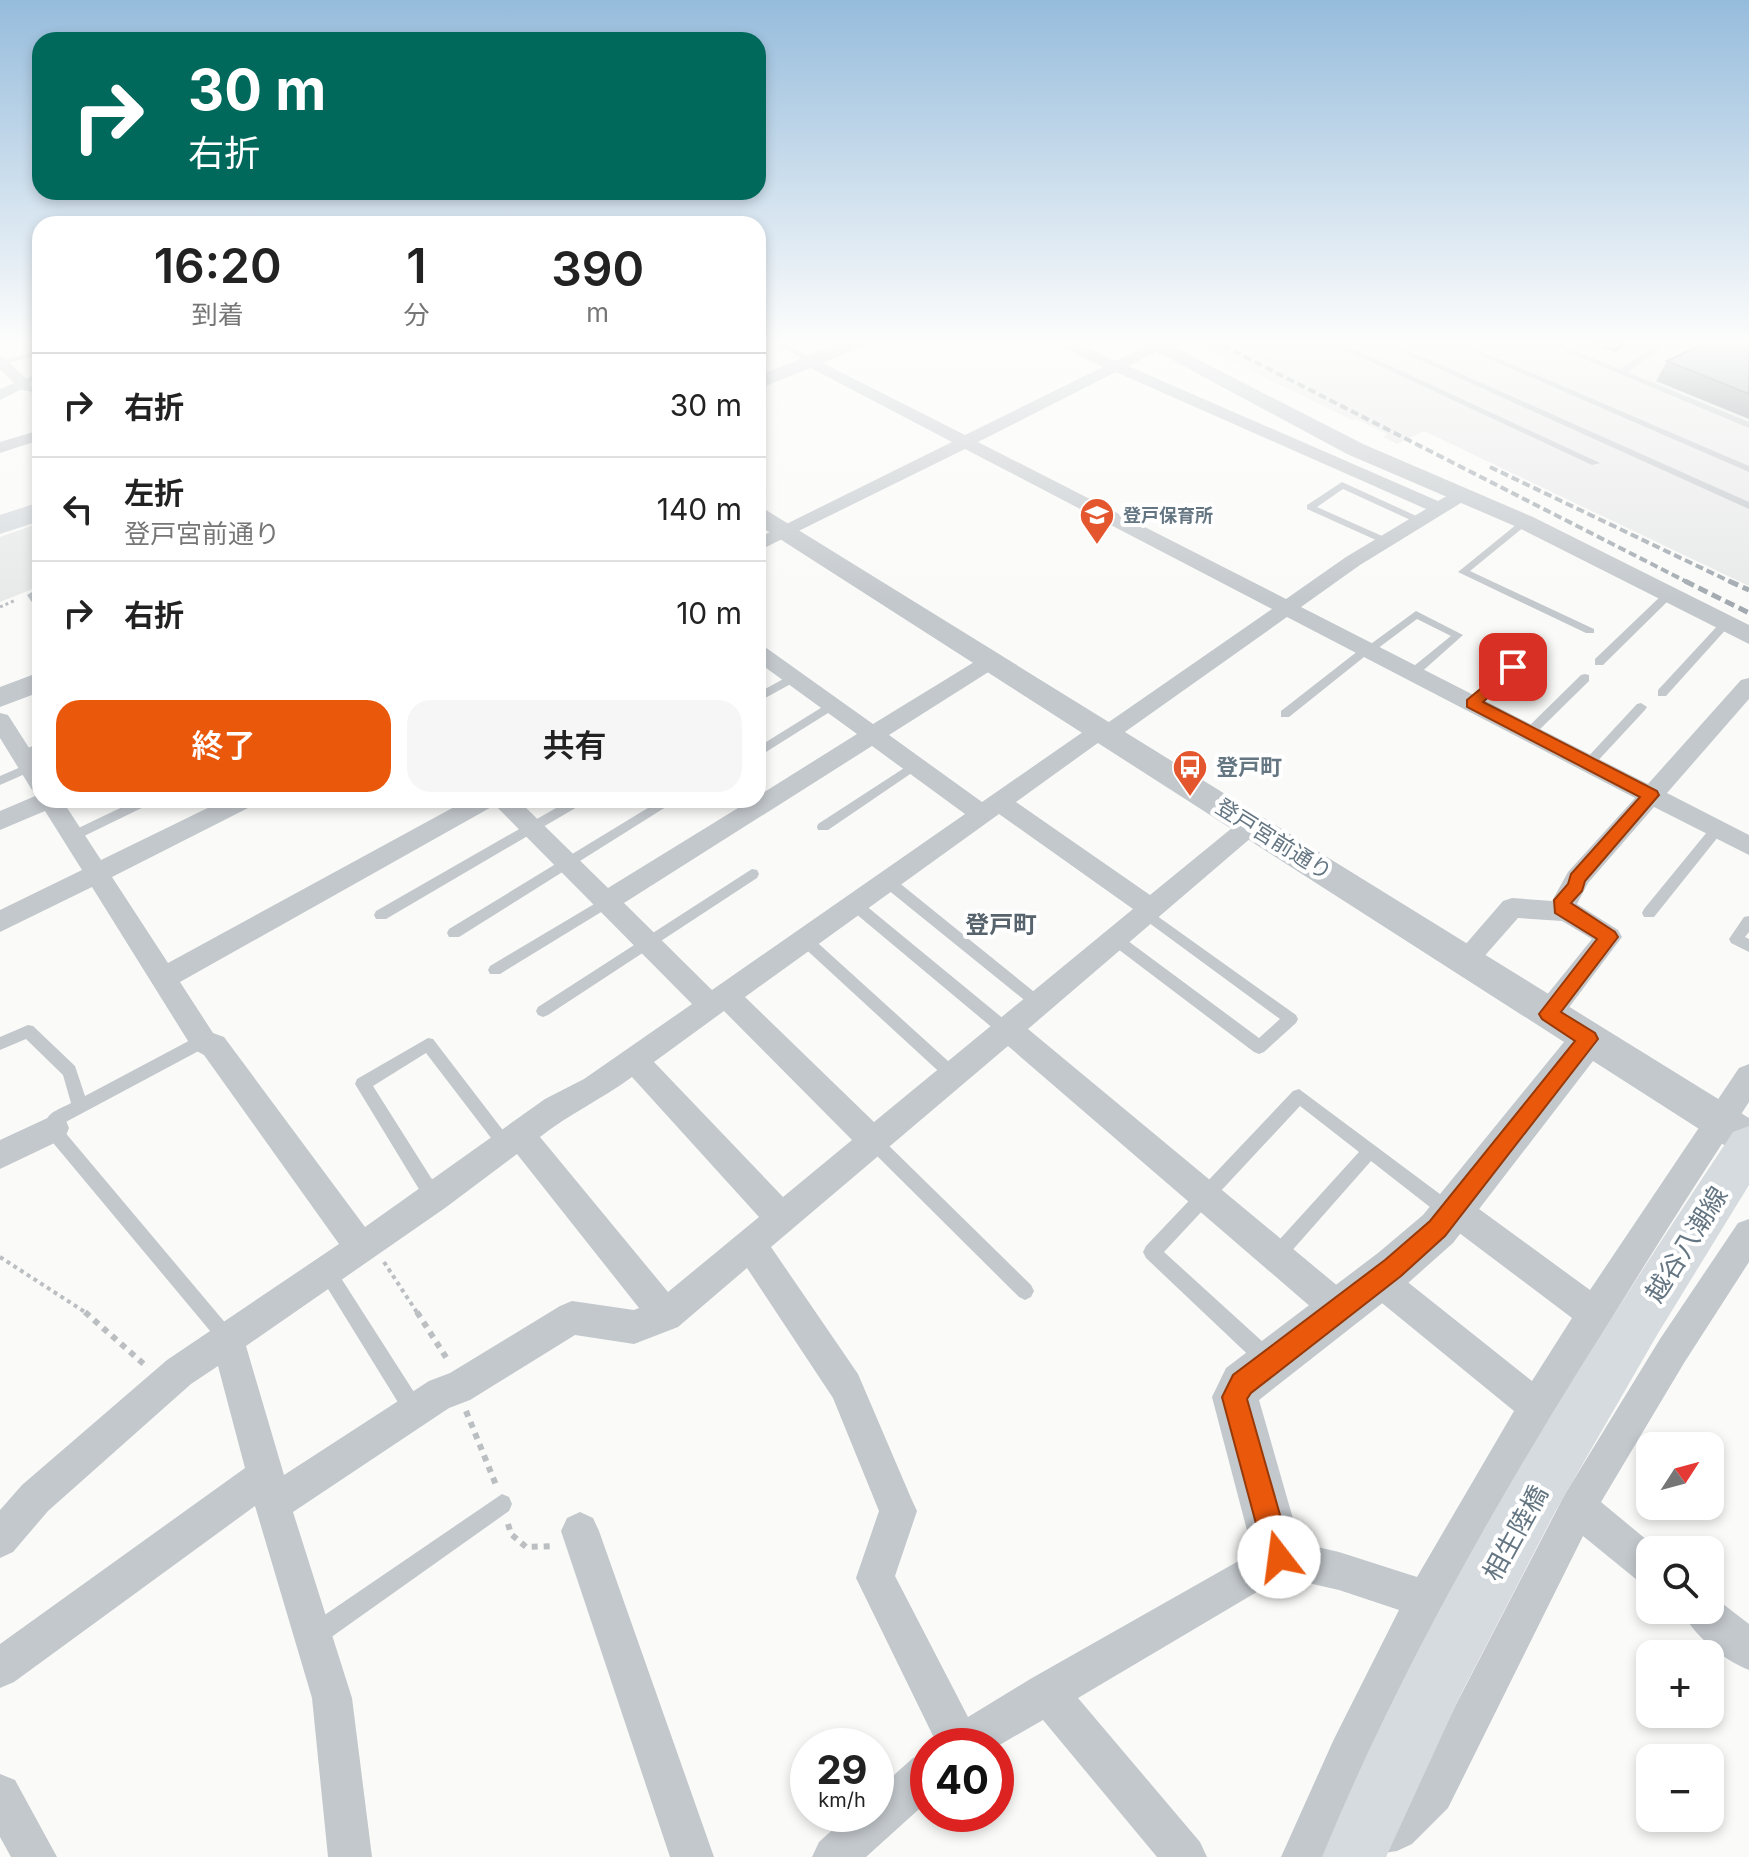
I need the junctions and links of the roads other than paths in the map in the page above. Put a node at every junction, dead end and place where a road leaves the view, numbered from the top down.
1 (936, 427) edge
2 (996, 427) edge
3 (1253, 427) edge
4 (1312, 427) edge
5 (1516, 427) edge
6 (1572, 427) edge
7 (1651, 427) edge
8 (32, 438) edge
9 (965, 442) junction
10 (0, 448) edge
11 (1595, 463) dead end
12 (1749, 469) edge
13 (1463, 494) junction
14 (1749, 506) edge
15 (1441, 509) junction
16 (32, 514) edge
17 (1420, 521) junction
18 (1525, 522) junction
19 (0, 525) edge
20 (772, 538) edge
21 (1387, 542) junction
22 (1668, 595) junction
23 (1285, 607) junction
24 (1725, 624) junction
25 (1590, 631) dead end
26 (1749, 636) edge
27 (1532, 649) dead end
28 (1368, 650) junction
29 (766, 658) edge
30 (991, 661) junction
31 (1599, 662) dead end
32 (1413, 673) junction
33 (794, 677) junction
34 (1585, 678) dead end
35 (32, 684) edge
36 (1749, 685) edge
37 (766, 693) edge
38 (1662, 693) dead end
39 (0, 698) edge
40 (1473, 703) junction
41 (832, 705) junction
42 (1641, 707) dead end
43 (1285, 714) dead end
44 (0, 720) edge
45 (1104, 732) junction
46 (1529, 733) junction
47 (873, 735) junction
48 (766, 748) edge
49 (32, 762) edge
50 (1589, 763) junction
51 (32, 764) edge
52 (915, 765) junction
53 (0, 781) edge
54 (1651, 795) junction
55 (766, 802) edge
56 (32, 807) edge
57 (990, 807) junction
58 (54, 808) edge
59 (131, 808) edge
60 (228, 808) edge
61 (471, 808) edge
62 (512, 808) edge
63 (566, 808) edge
64 (658, 808) edge
65 (756, 808) edge
66 (0, 821) edge
67 (1251, 825) junction
68 (823, 827) dead end
69 (532, 828) junction
70 (1717, 829) junction
71 (73, 836) junction
72 (1748, 843) edge
73 (568, 864) junction
74 (97, 873) junction
75 (752, 874) dead end
76 (887, 881) junction
77 (606, 902) junction
78 (854, 904) junction
79 (1562, 908) junction
80 (1149, 911) junction
81 (1649, 913) dead end
82 (381, 915) dead end
83 (1749, 921) edge
84 (0, 922) edge
85 (454, 933) dead end
86 (804, 939) junction
87 (1115, 939) junction
88 (647, 943) junction
89 (1749, 946) edge
90 (1465, 960) junction
91 (495, 970) dead end
92 (163, 978) junction
93 (717, 1000) junction
94 (1038, 1003) junction
95 (543, 1011) dead end
96 (1548, 1014) junction
97 (1007, 1029) junction
98 (1588, 1039) junction
99 (203, 1041) junction
100 (0, 1044) edge
101 (634, 1060) junction
102 (953, 1075) junction
103 (1749, 1077) edge
104 (80, 1106) junction
105 (54, 1128) junction
106 (1739, 1135) edge
107 (514, 1141) junction
108 (873, 1141) junction
109 (1370, 1151) junction
110 (0, 1155) edge
111 (1206, 1196) junction
112 (434, 1198) junction
113 (1452, 1211) junction
114 (781, 1218) junction
115 (1749, 1234) edge
116 (750, 1244) junction
117 (360, 1246) junction
118 (1276, 1256) junction
119 (326, 1270) junction
120 (1378, 1279) junction
121 (1025, 1291) dead end
122 (1339, 1309) junction
123 (666, 1315) junction
124 (1608, 1329) junction
125 (227, 1338) junction
126 (1270, 1362) junction
127 (1536, 1406) junction
128 (414, 1410) junction
129 (269, 1490) junction
130 (502, 1504) dead end
131 (1578, 1507) junction
132 (580, 1531) dead end
133 (0, 1539) edge
134 (1636, 1555) edge
135 (1279, 1557) junction
136 (1425, 1599) junction
137 (1718, 1624) edge
138 (315, 1635) junction
139 (1749, 1650) edge
140 (0, 1668) edge
141 (1046, 1692) junction
142 (950, 1728) edge
143 (988, 1728) edge
144 (910, 1789) edge
145 (3, 1809) edge
146 (1359, 1845) edge
147 (35, 1857) edge
148 (350, 1857) edge
149 (692, 1857) edge
150 (834, 1857) edge
151 (1185, 1857) edge
152 (1303, 1857) edge

1 - 9 street
2 - 9 street
3 - 15 street
4 - 13 street
5 - 11 lane
6 - 14 lane
7 - 12 lane
8 - 10 street
9 - 20 street
9 - 23 street
13 - 15 street
13 - 18 street
15 - 17 street
16 - 19 main road
17 - 21 street
17 - 21 lane
18 - 22 street
18 - 25 lane
20 - 30 street, 登戸宮前通り
21 - 23 street
22 - 24 street
22 - 31 lane
23 - 28 street
23 - 45 street
24 - 26 street
24 - 38 lane
27 - 40 lane
28 - 32 street
28 - 32 lane
28 - 43 lane
29 - 33 street
30 - 45 street, 登戸宮前通り
30 - 47 street
32 - 40 street
33 - 37 lane
33 - 41 street
34 - 46 lane
35 - 39 street
36 - 54 street
40 - 46 street
41 - 47 street
41 - 48 lane
42 - 50 lane
44 - 49 street
45 - 57 street
45 - 67 street, 登戸宮前通り
46 - 50 street
47 - 52 street
47 - 55 street
50 - 54 street
51 - 53 lane
52 - 57 street
52 - 68 lane
54 - 70 street
54 - 79 street
56 - 66 street
57 - 76 street
57 - 80 street
58 - 71 street
59 - 71 lane
60 - 74 street
61 - 92 street
62 - 69 street
63 - 69 lane
64 - 73 lane
65 - 77 street
67 - 80 street
67 - 90 street, 登戸宮前通り
69 - 73 street
69 - 82 lane
70 - 72 street
70 - 81 lane
71 - 74 street
73 - 77 street
73 - 85 lane
74 - 84 street
74 - 92 street
75 - 88 lane
76 - 78 street
76 - 94 lane
77 - 88 street
77 - 91 lane
78 - 86 street
78 - 97 lane
79 - 90 street
79 - 96 street
80 - 87 street
80 - 87 lane
83 - 89 lane
86 - 93 street
86 - 102 lane
87 - 94 street
88 - 93 street
88 - 95 lane
90 - 96 street, 登戸宮前通り
92 - 99 street
93 - 101 street
93 - 108 street
94 - 97 street
96 - 98 street, 登戸宮前通り
97 - 102 street
97 - 111 street
98 - 106 street, 登戸宮前通り
98 - 113 street
99 - 104 lane
99 - 117 street
100 - 104 lane
101 - 107 street
101 - 114 street
102 - 108 street
103 - 106 street
104 - 105 lane
105 - 110 street
105 - 125 lane
106 - 124 main road, 越谷八潮線
107 - 112 street
107 - 112 lane
107 - 123 street
108 - 114 street
108 - 121 lane
109 - 111 lane
109 - 113 lane
109 - 118 lane
111 - 118 street
111 - 126 lane
112 - 117 street
113 - 120 street
113 - 124 street
114 - 116 street
115 - 131 street
116 - 123 street
116 - 142 street
117 - 119 street
118 - 122 street
119 - 125 street
119 - 128 lane
120 - 122 street
120 - 127 street
122 - 126 street
123 - 128 street
124 - 127 street
124 - 146 main road, 相生陸橋
125 - 129 street
125 - 133 street
126 - 135 street
127 - 136 street
128 - 129 street
129 - 138 street
129 - 140 street
130 - 138 lane
131 - 134 street
131 - 146 street
132 - 149 street
135 - 136 street
135 - 141 street
136 - 152 street
137 - 139 street
138 - 148 street
141 - 143 street
141 - 151 street
144 - 150 street
145 - 147 street

